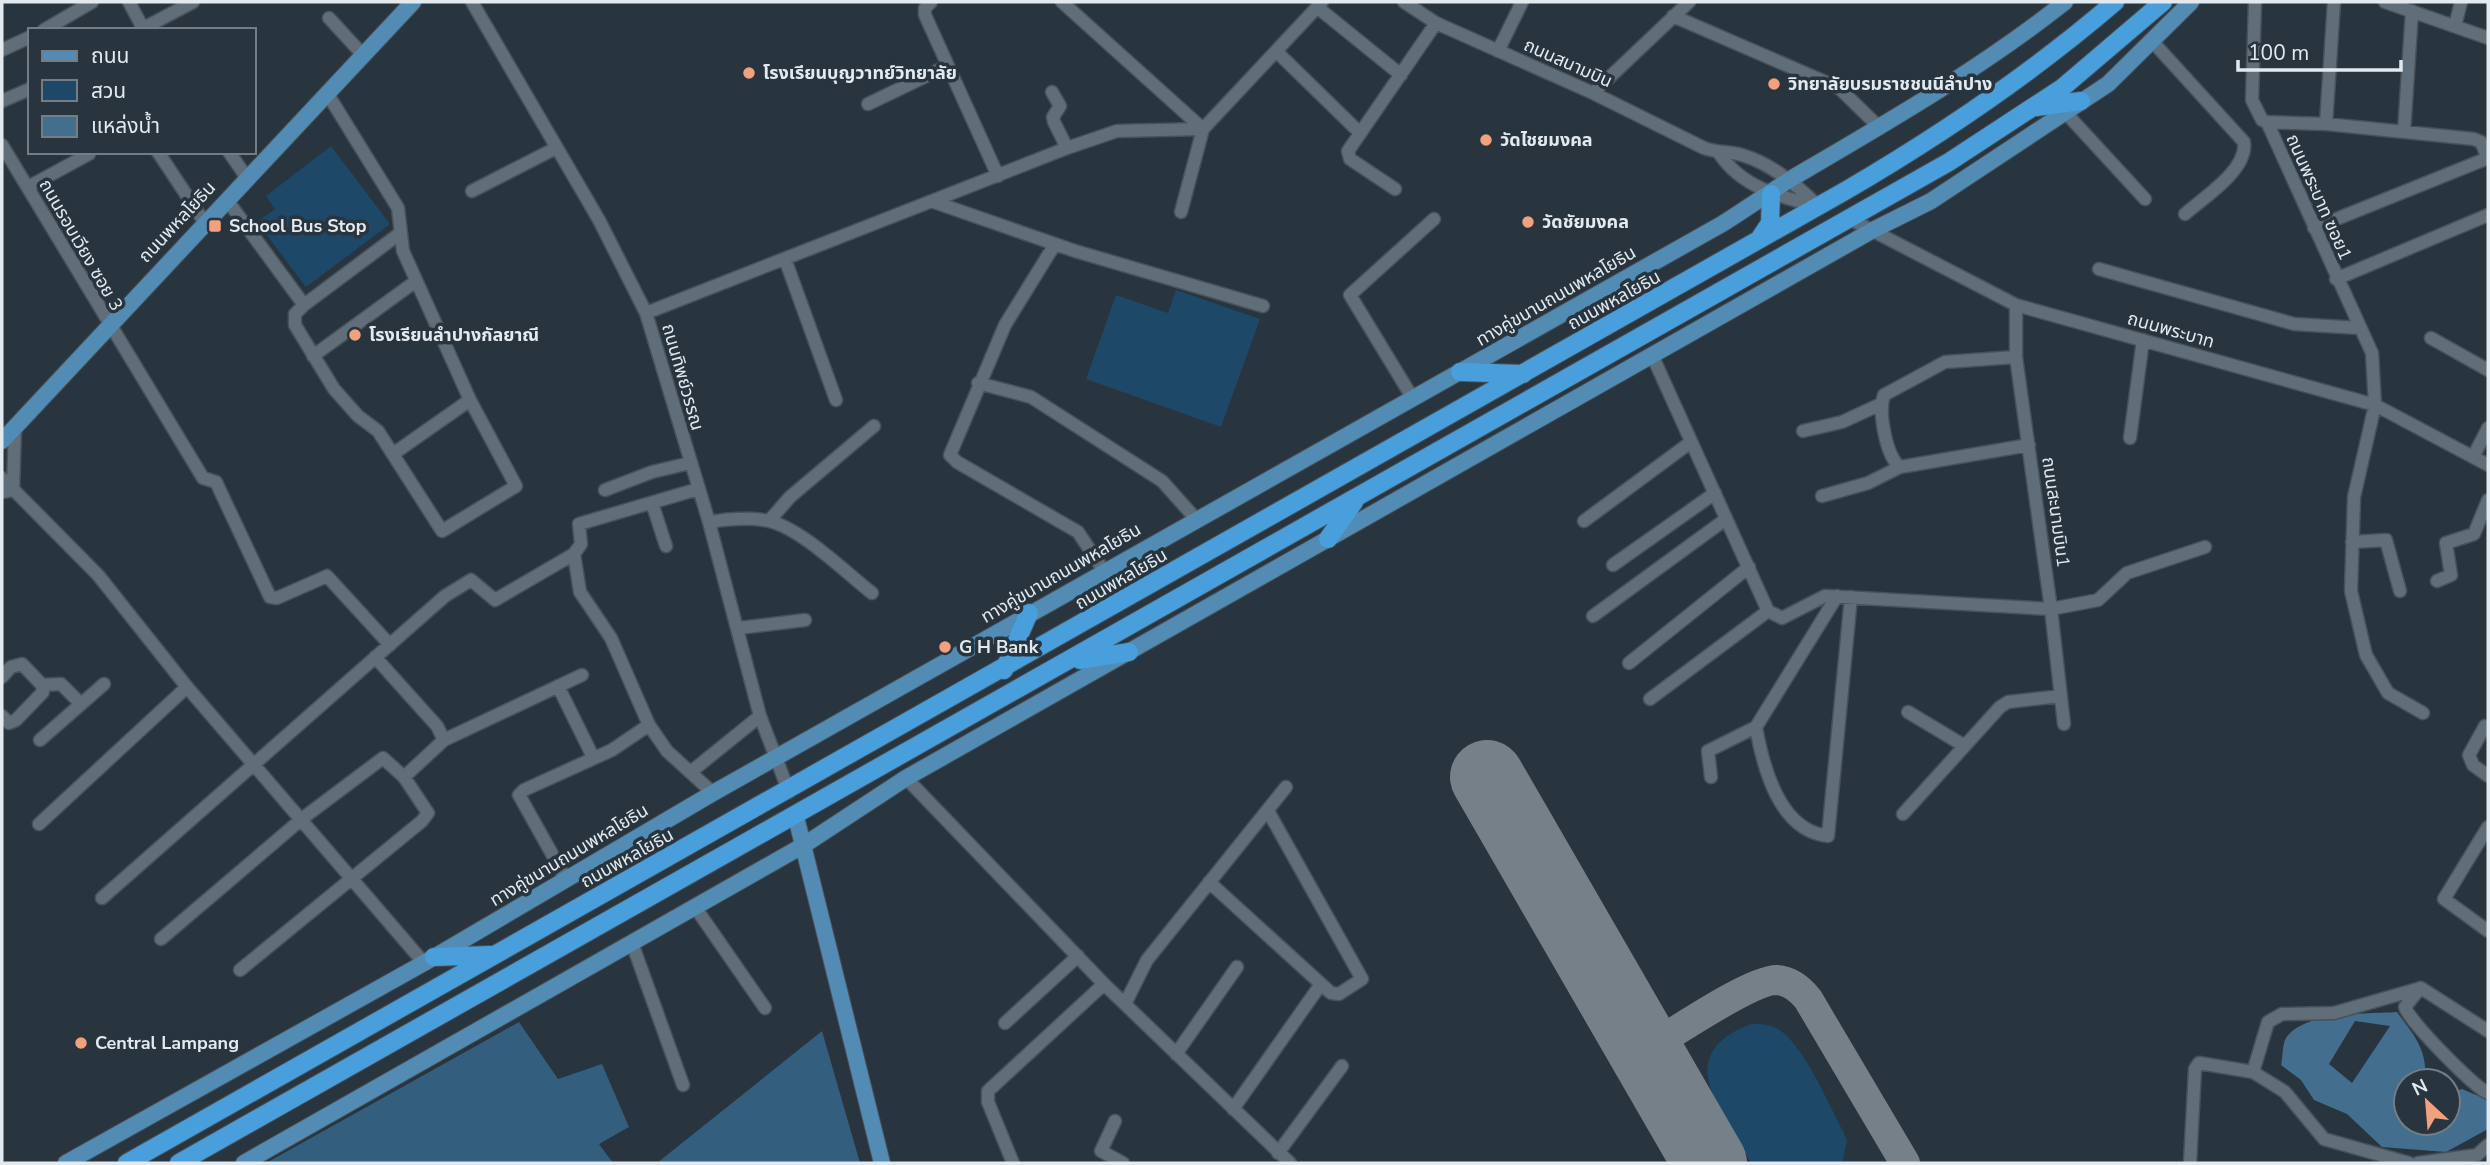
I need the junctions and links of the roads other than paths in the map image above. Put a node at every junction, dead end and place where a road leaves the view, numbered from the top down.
1 (92, 2) edge
2 (129, 2) edge
3 (193, 2) edge
4 (412, 2) edge
5 (472, 2) edge
6 (931, 2) edge
7 (1062, 2) edge
8 (1404, 2) edge
9 (1522, 2) edge
10 (1689, 2) edge
11 (2065, 2) edge
12 (2115, 2) edge
13 (2163, 2) edge
14 (2191, 2) edge
15 (2255, 2) edge
16 (2333, 2) edge
17 (2385, 2) edge
18 (2461, 2) edge
19 (1319, 4) edge
20 (2412, 11) junction
21 (1673, 16) junction
22 (329, 18) dead end
23 (1436, 23) junction
24 (2455, 26) junction
25 (47, 28) edge
26 (142, 28) edge
27 (144, 28) edge
28 (28, 38) edge
29 (2488, 38) edge
30 (2152, 41) junction
31 (2, 50) edge
32 (1276, 51) junction
33 (1498, 51) junction
34 (363, 55) junction
35 (947, 66) junction
36 (1401, 75) junction
37 (28, 90) edge
38 (1052, 92) dead end
39 (327, 93) junction
40 (1593, 93) junction
41 (2, 101) edge
42 (2081, 102) junction
43 (868, 104) dead end
44 (2034, 108) junction
45 (2065, 112) junction
46 (2267, 122) junction
47 (2326, 124) junction
48 (1880, 128) junction
49 (1203, 129) junction
50 (1359, 132) junction
51 (2404, 132) junction
52 (2, 145) edge
53 (555, 148) junction
54 (1067, 148) junction
55 (1719, 153) junction
56 (89, 154) dead end
57 (159, 154) edge
58 (230, 154) edge
59 (2488, 158) edge
60 (998, 176) junction
61 (247, 178) junction
62 (1791, 179) junction
63 (27, 187) junction
64 (1395, 190) dead end
65 (472, 191) dead end
66 (1771, 194) junction
67 (2144, 199) dead end
68 (227, 200) junction
69 (934, 202) junction
70 (1819, 206) junction
71 (1181, 212) dead end
72 (2185, 214) dead end
73 (2488, 215) edge
74 (1848, 218) junction
75 (1434, 219) dead end
76 (205, 223) junction
77 (2314, 228) junction
78 (1873, 230) junction
79 (399, 234) junction
80 (1758, 241) junction
81 (1055, 244) junction
82 (785, 260) junction
83 (2099, 269) dead end
84 (2336, 279) junction
85 (416, 281) junction
86 (304, 305) junction
87 (2017, 305) junction
88 (1264, 306) dead end
89 (646, 313) junction
90 (109, 326) junction
91 (2359, 328) junction
92 (2431, 338) dead end
93 (2143, 340) junction
94 (1652, 355) junction
95 (313, 356) junction
96 (2015, 358) junction
97 (2488, 369) edge
98 (1460, 372) junction
99 (1526, 374) junction
100 (978, 383) junction
101 (1412, 397) junction
102 (470, 400) junction
103 (836, 400) dead end
104 (1881, 404) junction
105 (2375, 405) junction
106 (15, 426) junction
107 (874, 426) dead end
108 (2488, 428) edge
109 (1803, 431) dead end
110 (2130, 438) dead end
111 (2, 441) edge
112 (1691, 442) junction
113 (2029, 445) junction
114 (393, 454) junction
115 (2473, 457) junction
116 (690, 463) junction
117 (2488, 464) edge
118 (1900, 467) junction
119 (2, 478) edge
120 (698, 489) junction
121 (605, 490) dead end
122 (8, 491) edge
123 (1715, 493) junction
124 (1358, 496) junction
125 (1822, 496) dead end
126 (2488, 500) edge
127 (652, 503) junction
128 (1196, 519) junction
129 (1727, 519) junction
130 (1584, 521) dead end
131 (709, 522) junction
132 (769, 522) junction
133 (1328, 539) junction
134 (2352, 542) junction
135 (666, 545) dead end
136 (2205, 547) dead end
137 (574, 554) junction
138 (1613, 565) dead end
139 (1749, 568) junction
140 (1104, 571) junction
141 (2437, 581) dead end
142 (2400, 591) dead end
143 (872, 593) dead end
144 (1837, 596) junction
145 (1851, 597) junction
146 (2052, 609) junction
147 (1768, 611) junction
148 (1029, 613) junction
149 (1593, 616) dead end
150 (805, 620) dead end
151 (739, 628) junction
152 (390, 645) junction
153 (1129, 652) junction
154 (375, 657) junction
155 (1068, 662) junction
156 (1629, 663) dead end
157 (1004, 670) junction
158 (2, 675) edge
159 (582, 675) dead end
160 (104, 684) dead end
161 (43, 685) junction
162 (558, 686) junction
163 (187, 687) junction
164 (2061, 696) junction
165 (1650, 699) dead end
166 (81, 704) junction
167 (1908, 712) dead end
168 (2423, 713) dead end
169 (2, 716) edge
170 (760, 716) junction
171 (2064, 724) dead end
172 (649, 725) junction
173 (2486, 726) dead end
174 (1756, 727) junction
175 (40, 740) dead end
176 (444, 740) junction
177 (1963, 745) junction
178 (593, 757) junction
179 (775, 758) junction
180 (253, 764) junction
181 (692, 771) junction
182 (2488, 776) edge
183 (404, 777) junction
184 (1712, 777) dead end
185 (906, 778) junction
186 (1286, 787) dead end
187 (789, 792) junction
188 (713, 793) junction
189 (1268, 811) junction
190 (1903, 814) dead end
191 (796, 817) junction
192 (303, 818) junction
193 (39, 824) dead end
194 (2487, 832) edge
195 (804, 845) junction
196 (352, 876) junction
197 (566, 878) junction
198 (1209, 882) junction
199 (102, 898) dead end
200 (695, 907) junction
201 (2488, 931) edge
202 (161, 939) dead end
203 (632, 943) junction
204 (495, 955) junction
205 (1078, 956) junction
206 (429, 960) junction
207 (1237, 967) dead end
208 (240, 970) dead end
209 (1104, 984) junction
210 (1321, 984) junction
211 (2421, 988) junction
212 (1125, 1004) junction
213 (765, 1008) dead end
214 (1005, 1023) dead end
215 (2488, 1031) edge
216 (1176, 1054) junction
217 (1342, 1066) dead end
218 (2253, 1072) junction
219 (683, 1085) dead end
220 (2488, 1093) edge
221 (1233, 1109) junction
222 (1115, 1121) dead end
223 (2488, 1145) edge
224 (1278, 1153) junction
225 (66, 1163) edge
226 (127, 1163) edge
227 (179, 1163) edge
228 (244, 1163) edge
229 (882, 1163) edge
230 (1013, 1163) edge
231 (1123, 1163) edge
232 (1290, 1163) edge
233 (2190, 1163) edge
234 (2409, 1163) edge
235 (2418, 1163) edge

1 - 25 street
2 - 26 street
3 - 27 street
4 - 34 main road, ถนนพหลโยธิน
5 - 53 street, ถนนทิพย์วรรณ
6 - 35 street
7 - 49 street
8 - 23 street, ถนนสนามบิน
9 - 33 street
10 - 21 street
11 - 48 main road, ทางคู่ขนานถนนพหลโยธิน
12 - 70 highway, ถนนพหลโยธิน
13 - 44 highway
14 - 30 main road
15 - 46 street, ถนนพระบาท ฃอย1
16 - 47 street
17 - 20 street
18 - 24 street
19 - 32 street
19 - 36 street
20 - 24 street
20 - 51 street
21 - 40 street
21 - 48 street
22 - 34 street
23 - 33 street, ถนนสนามบิน
23 - 36 street
24 - 29 street
28 - 31 street
30 - 42 main road
30 - 72 street
32 - 49 street
32 - 50 street
33 - 40 street, ถนนสนามบิน
34 - 39 main road, ถนนพหลโยธิน
35 - 43 street
35 - 60 street
36 - 50 street
37 - 41 street
38 - 54 street
39 - 61 main road, ถนนพหลโยธิน
39 - 79 street
40 - 55 street, ถนนสนามบิน
42 - 44 highway
42 - 45 main road
44 - 74 highway
45 - 67 street
45 - 78 main road
46 - 47 street
46 - 77 street, ถนนพระบาท ฃอย1
47 - 51 street
48 - 62 main road, ทางคู่ขนานถนนพหลโยธิน
49 - 54 street
49 - 71 street
50 - 64 street
51 - 59 street
52 - 63 street, ถนนรอบเวียง ซอย 3
53 - 65 street
53 - 89 street, ถนนทิพย์วรรณ
54 - 60 street
55 - 62 street, ถนนสนามบิน
55 - 66 street, ถนนสนามบิน
56 - 63 street
57 - 76 street
58 - 61 street
59 - 77 street
60 - 69 street
61 - 68 main road, ถนนพหลโยธิน
62 - 66 main road, ทางคู่ขนานถนนพหลโยธิน
62 - 70 street, ถนนสนามบิน
63 - 90 street, ถนนรอบเวียง ซอย 3
66 - 70 street, ถนนสนามบิน
66 - 80 highway
66 - 98 main road, ทางคู่ขนานถนนพหลโยธิน
68 - 76 main road, ถนนพหลโยธิน
68 - 86 street
69 - 81 street
69 - 82 street
70 - 74 highway
70 - 80 highway, ถนนพหลโยธิน
73 - 84 street
74 - 78 street, ถนนพระบาท
74 - 124 highway
75 - 101 street
76 - 90 main road, ถนนพหลโยธิน
77 - 84 street, ถนนพระบาท ฃอย1
78 - 87 street, ถนนพระบาท
78 - 94 main road
79 - 85 street
79 - 86 street
80 - 99 highway, ถนนพหลโยธิน
81 - 88 street
81 - 100 street
82 - 89 street
82 - 103 street
83 - 91 street
84 - 91 street, ถนนพระบาท ฃอย1
85 - 95 street
85 - 102 street
86 - 95 street
87 - 93 street, ถนนพระบาท
87 - 96 street, ถนนสะนามบิน1
89 - 116 street, ถนนทิพย์วรรณ
90 - 106 main road, ถนนพหลโยธิน
90 - 152 street, ถนนรอบเวียง ซอย 3
91 - 105 street, ถนนพระบาท ฃอย1
92 - 97 street
93 - 105 street, ถนนพระบาท
93 - 110 street
94 - 112 street
94 - 133 main road
95 - 114 street
96 - 104 street
96 - 113 street, ถนนสะนามบิน1
98 - 99 highway
98 - 101 main road, ทางคู่ขนานถนนพหลโยธิน
99 - 157 highway, ถนนพหลโยธิน
100 - 128 street
100 - 140 street
101 - 128 main road, ทางคู่ขนานถนนพหลโยธิน
102 - 114 street
102 - 114 street
104 - 109 street
104 - 118 street
105 - 115 street, ถนนพระบาท
105 - 134 street, ถนนพระบาท ฃอย1
106 - 111 main road, ถนนพหลโยธิน
106 - 122 street
107 - 132 street
108 - 115 street
112 - 123 street
112 - 130 street
113 - 118 street
113 - 146 street, ถนนสะนามบิน1
115 - 117 street, ถนนพระบาท
116 - 120 street, ถนนทิพย์วรรณ
116 - 121 street
118 - 125 street
119 - 122 street
120 - 127 street
120 - 131 street, ถนนทิพย์วรรณ
122 - 163 street
123 - 129 street
123 - 138 street
124 - 133 highway
124 - 155 highway
126 - 141 street
127 - 135 street
127 - 137 street
128 - 140 main road, ทางคู่ขนานถนนพหลโยธิน
129 - 139 street
129 - 149 street
131 - 132 street
131 - 151 street, ถนนทิพย์วรรณ
132 - 143 street
133 - 153 main road
134 - 142 street
134 - 168 street, ถนนพระบาท ฃอย1
136 - 146 street
137 - 152 street
137 - 172 street
139 - 147 street
139 - 156 street
140 - 148 main road, ทางคู่ขนานถนนพหลโยธิน
144 - 145 street
144 - 147 street
144 - 174 street
145 - 146 street
145 - 174 street
146 - 164 street, ถนนสะนามบิน1
147 - 165 street
148 - 157 highway
148 - 179 main road, ทางคู่ขนานถนนพหลโยธิน
150 - 151 street
151 - 170 street, ถนนทิพย์วรรณ
152 - 154 street
153 - 155 highway
153 - 185 main road
154 - 176 street
154 - 180 street
155 - 191 highway
157 - 187 highway, ถนนพหลโยธิน
158 - 161 street
159 - 162 street
160 - 166 street
161 - 166 street
161 - 169 street
162 - 176 street
162 - 178 street
163 - 180 street
163 - 193 street
164 - 171 street, ถนนสะนามบิน1
164 - 177 street
166 - 175 street
167 - 177 street
170 - 179 street, ถนนทิพย์วรรณ
170 - 181 street
172 - 178 street
172 - 181 street
173 - 182 street
174 - 184 street
176 - 183 street
177 - 190 street
178 - 197 street
179 - 187 street, ถนนทิพย์วรรณ
179 - 188 main road, ทางคู่ขนานถนนพหลโยธิน
180 - 192 street
180 - 199 street
181 - 188 street
183 - 192 street
183 - 196 street
185 - 195 main road
185 - 205 street
186 - 189 street
187 - 191 highway
187 - 204 highway, ถนนพหลโยธิน
188 - 197 main road, ทางคู่ขนานถนนพหลโยธิน
189 - 198 street
189 - 210 street
191 - 195 main road
191 - 227 highway
192 - 196 street
192 - 202 street
194 - 201 street
195 - 200 main road
195 - 229 main road
196 - 206 street
196 - 208 street
197 - 206 main road, ทางคู่ขนานถนนพหลโยธิน
198 - 210 street
198 - 212 street
200 - 203 main road
200 - 213 street
203 - 219 street
203 - 228 main road
204 - 206 highway
204 - 226 highway, ถนนพหลโยธิน
205 - 209 street
205 - 214 street
206 - 225 main road, ทางคู่ขนานถนนพหลโยธิน
207 - 216 street
209 - 212 street
209 - 230 street
210 - 221 street
211 - 215 street
211 - 218 street
211 - 220 street
212 - 216 street
216 - 221 street
217 - 224 street
218 - 233 street
218 - 234 street
221 - 224 street
222 - 231 street
223 - 235 street
224 - 232 street

